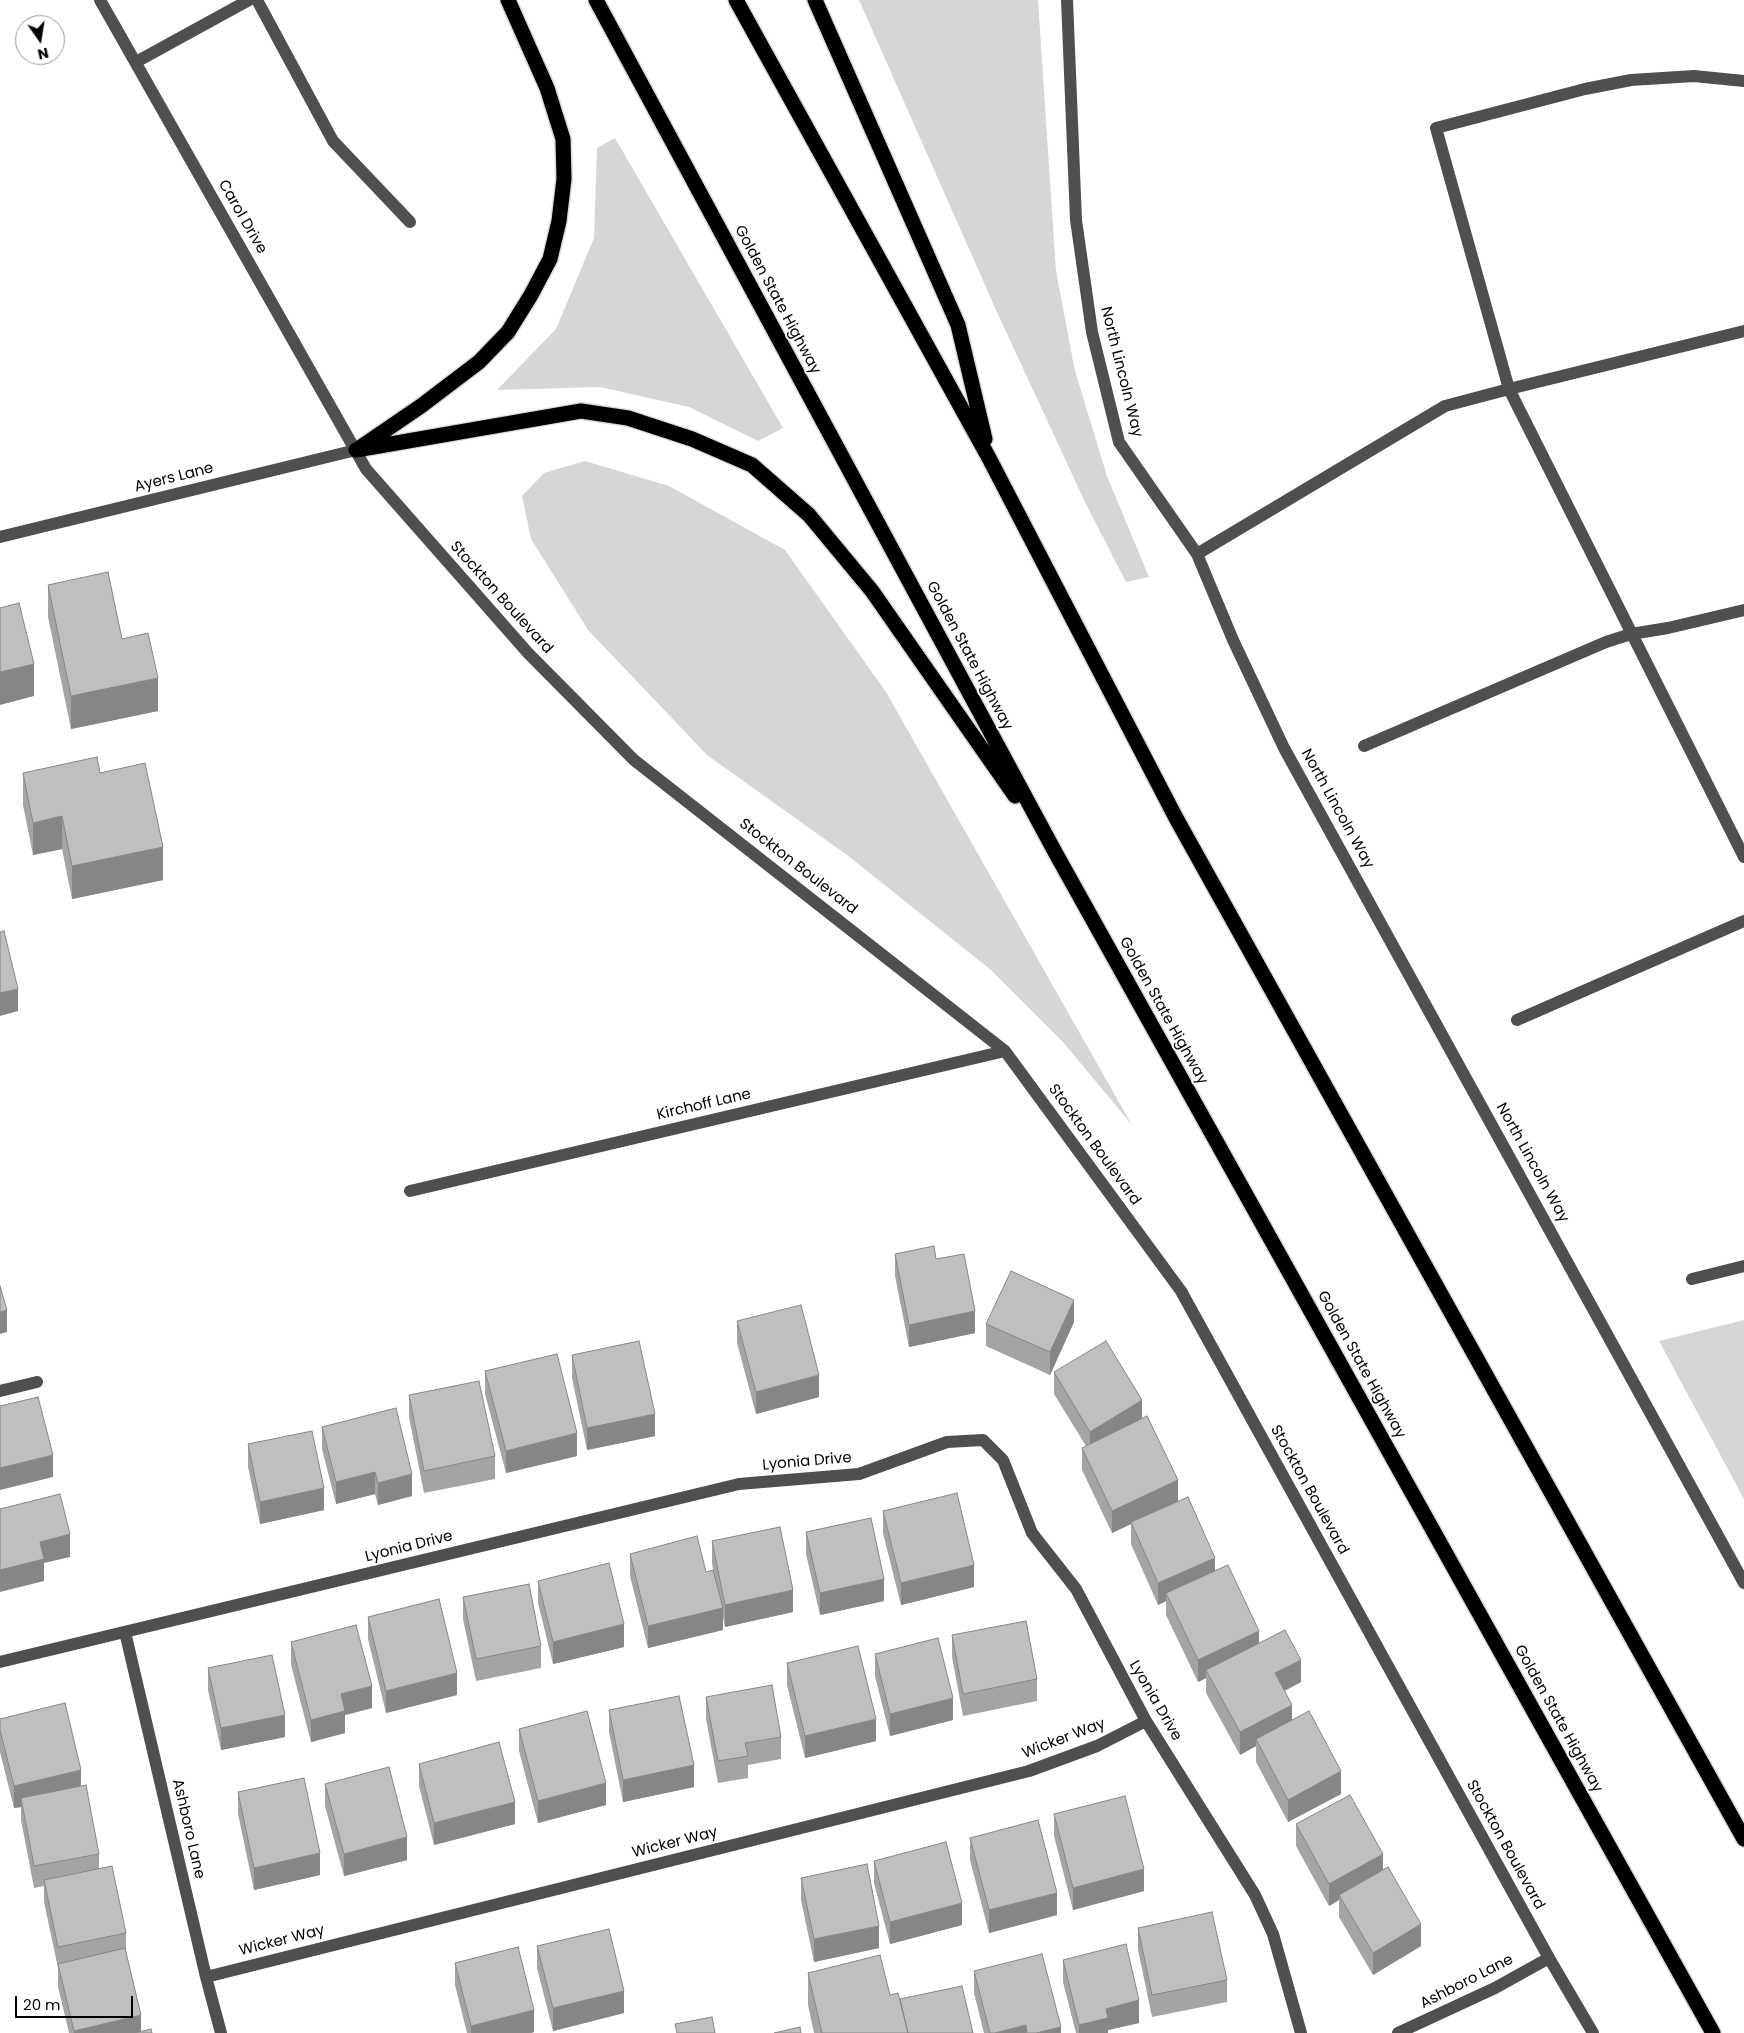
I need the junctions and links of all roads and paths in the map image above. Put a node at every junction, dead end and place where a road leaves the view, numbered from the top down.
1 (100, 0) edge
2 (249, 0) edge
3 (257, 0) edge
4 (508, 0) edge
5 (596, 0) edge
6 (736, 0) edge
7 (815, 0) edge
8 (1068, 0) edge
9 (136, 62) junction
10 (1744, 81) edge
11 (410, 222) dead end
12 (1744, 331) edge
13 (1509, 389) junction
14 (356, 450) junction
15 (989, 458) junction
16 (0, 537) edge
17 (1198, 554) junction
18 (1744, 610) edge
19 (1631, 634) junction
20 (1364, 746) dead end
21 (1055, 852) junction
22 (1744, 857) edge
23 (1744, 921) edge
24 (1518, 1020) dead end
25 (1005, 1051) junction
26 (410, 1191) dead end
27 (1744, 1266) edge
28 (1692, 1279) dead end
29 (37, 1382) dead end
30 (0, 1391) edge
31 (1744, 1583) edge
32 (124, 1632) junction
33 (0, 1662) edge
34 (1146, 1721) junction
35 (1744, 1839) edge
36 (1549, 1958) junction
37 (206, 1976) junction
38 (221, 2033) edge
39 (1301, 2033) edge
40 (1398, 2033) edge
41 (1593, 2033) edge
42 (1713, 2033) edge

1 - 9 street, Carol Drive
2 - 9 street
3 - 11 street
4 - 14 highway
5 - 21 highway, Golden State Highway
6 - 15 highway
7 - 15 highway
8 - 17 street, North Lincoln Way
9 - 14 street, Carol Drive
10 - 13 street
12 - 13 street
13 - 17 street
13 - 19 street
14 - 16 street, Ayers Lane
14 - 21 highway
14 - 25 street, Stockton Boulevard
15 - 35 highway
17 - 31 street, North Lincoln Way
18 - 19 street
19 - 20 street
19 - 22 street
21 - 42 highway, Golden State Highway
23 - 24 street
25 - 26 street, Kirchoff Lane
25 - 36 street, Stockton Boulevard
27 - 28 street
29 - 30 street
32 - 33 street, Lyonia Drive
32 - 34 street, Lyonia Drive
32 - 37 street, Ashboro Lane
34 - 37 street, Wicker Way
34 - 39 street, Lyonia Drive
36 - 40 street, Ashboro Lane
36 - 41 street, Stockton Boulevard
37 - 38 street, Ashboro Lane

